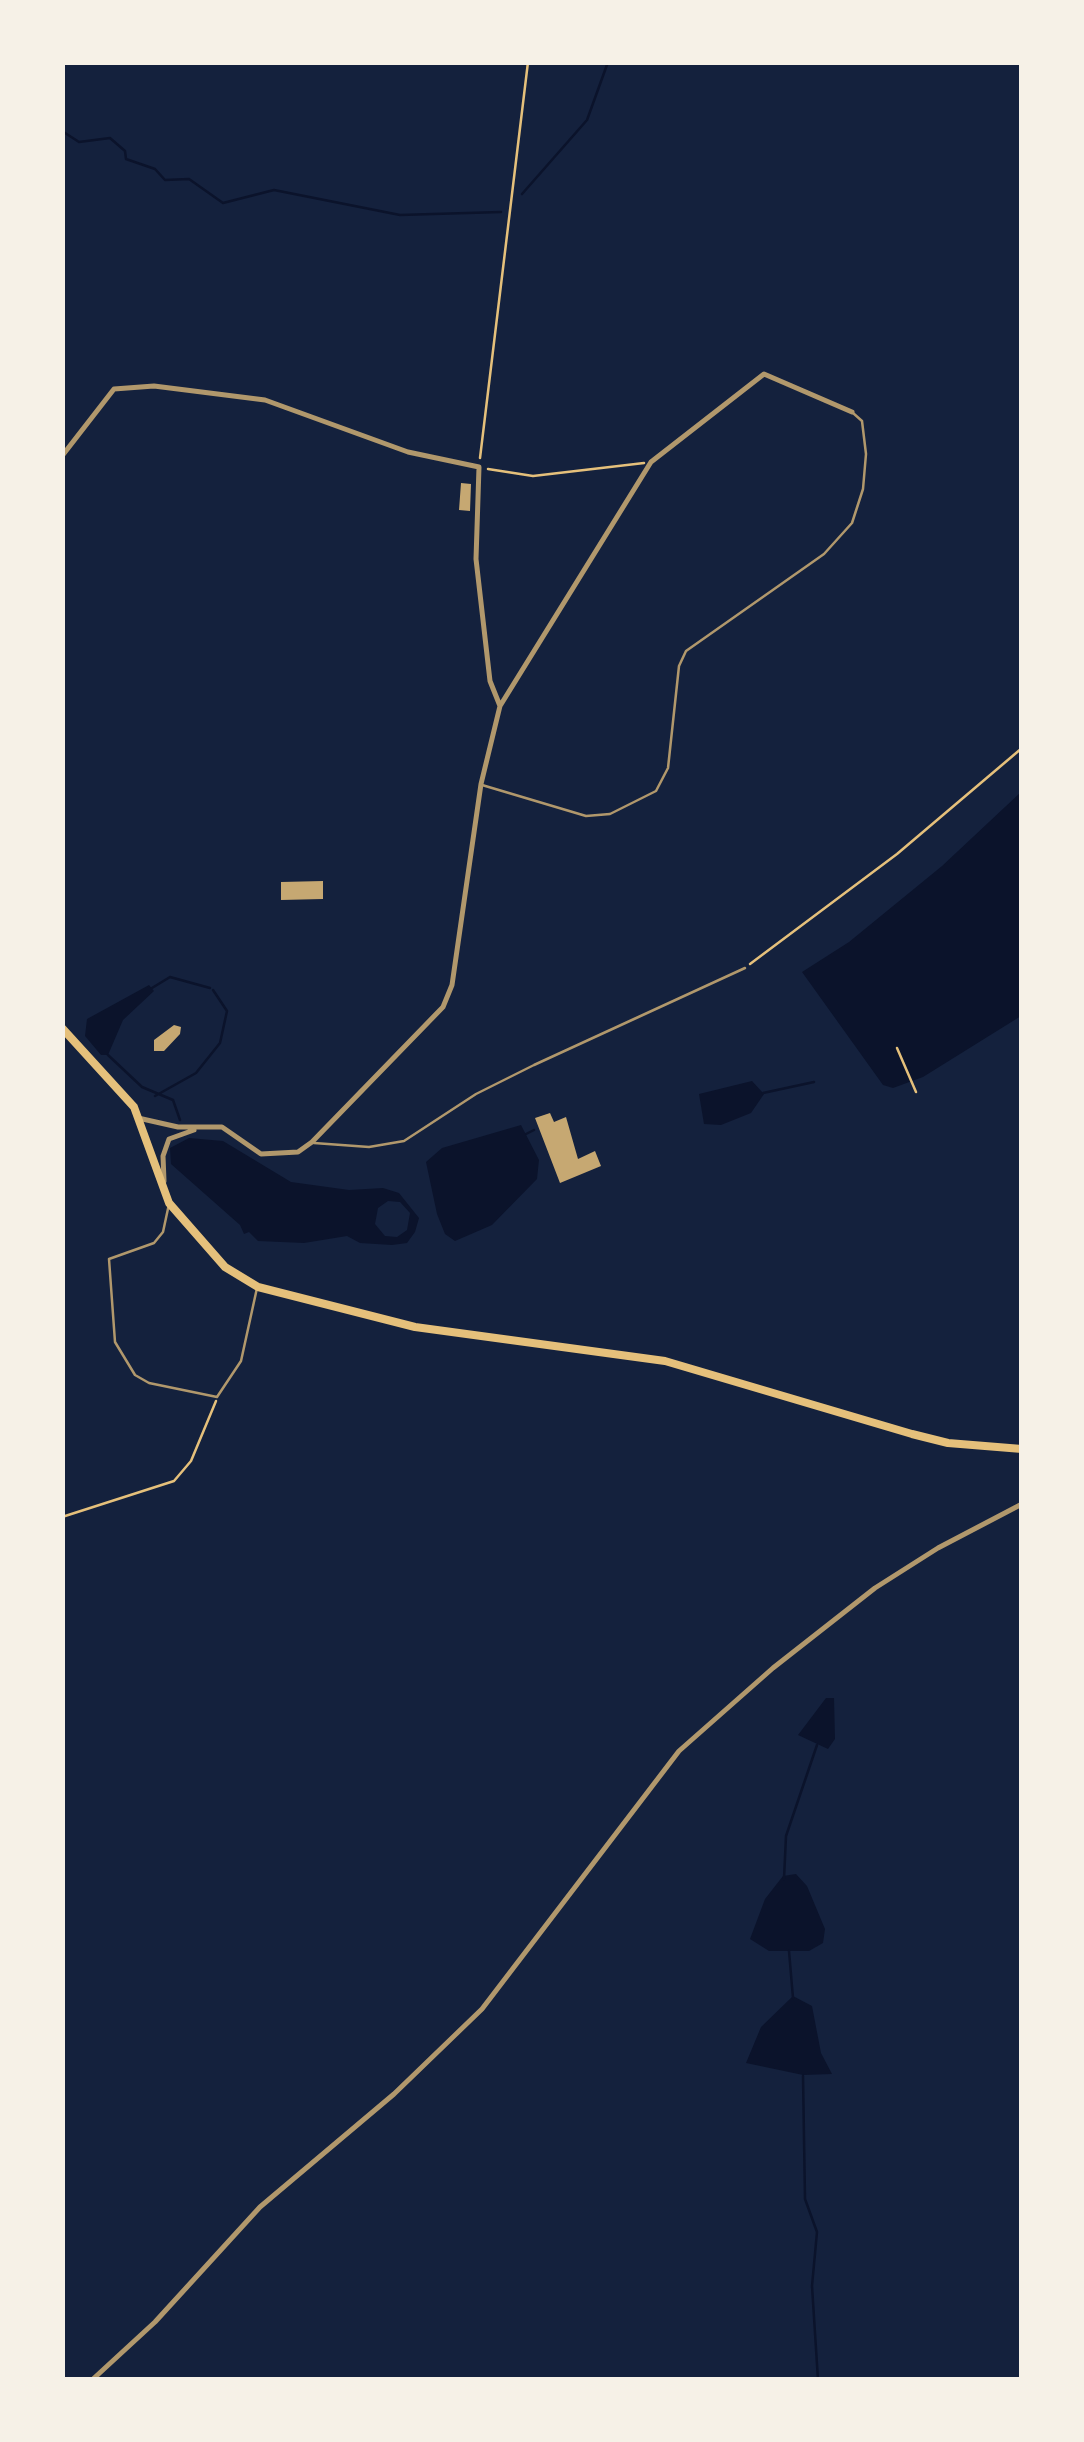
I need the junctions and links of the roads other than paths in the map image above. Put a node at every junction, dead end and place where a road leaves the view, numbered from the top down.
1 (852, 412) joint
2 (62, 456) edge
3 (500, 706) junction
4 (481, 784) junction
5 (745, 968) road end
6 (62, 1028) edge
7 (138, 1118) junction
8 (196, 1129) junction
9 (312, 1142) junction
10 (167, 1198) junction
11 (258, 1286) junction
12 (1022, 1450) edge
13 (1022, 1504) edge
14 (92, 2380) edge

1 - 3 street
1 - 4 lane
2 - 3 street
3 - 4 street
4 - 9 street
5 - 9 lane
6 - 7 main road
7 - 8 street
7 - 10 main road
8 - 9 street
8 - 10 street
10 - 11 main road
10 - 11 lane
11 - 12 main road
13 - 14 street

